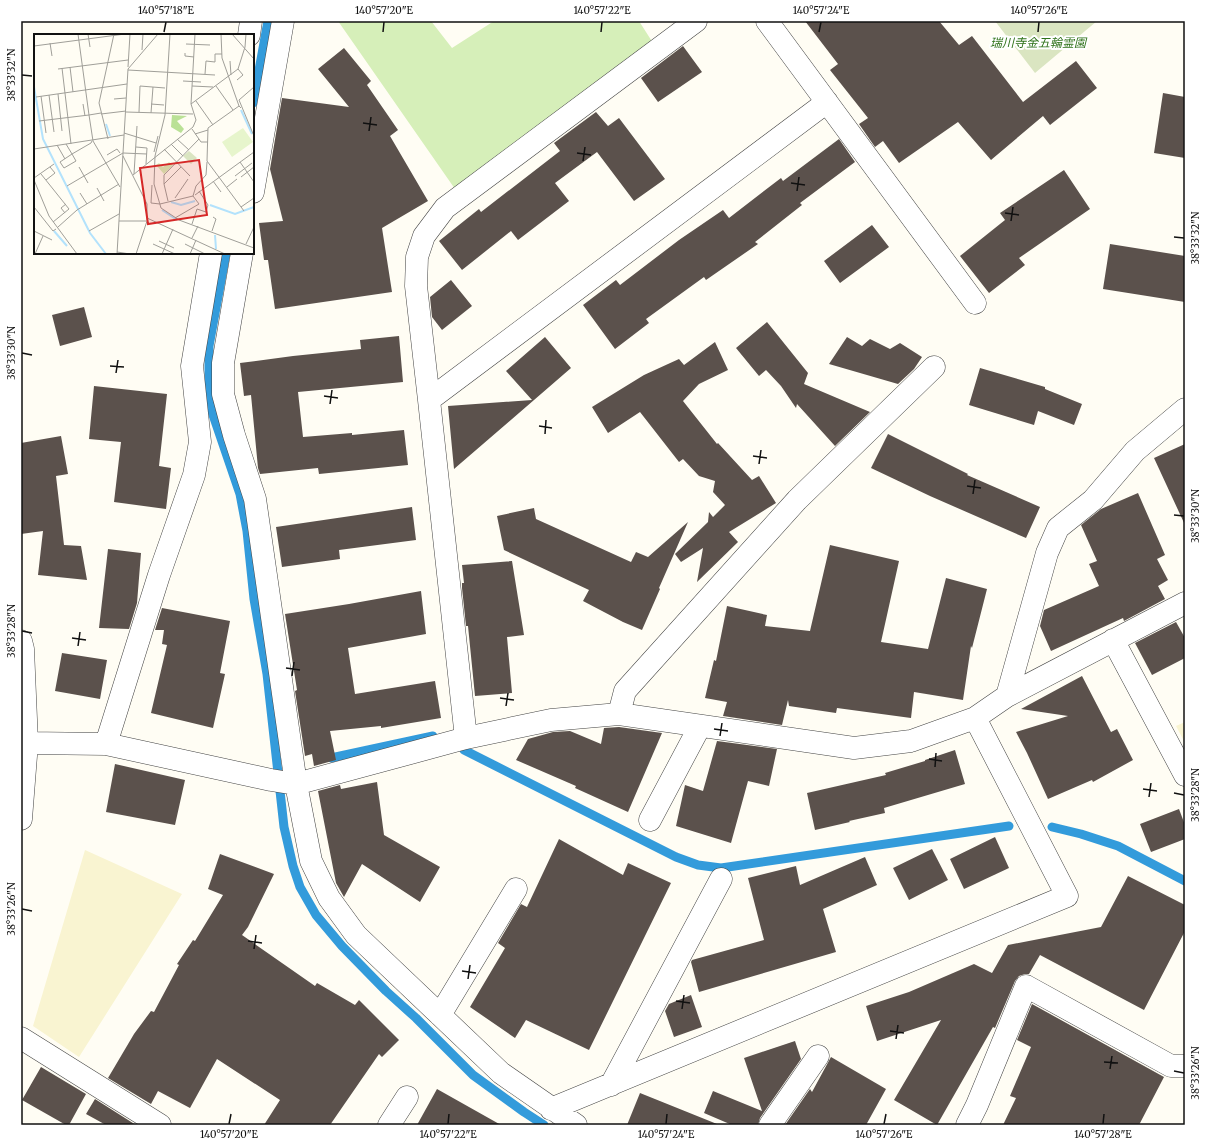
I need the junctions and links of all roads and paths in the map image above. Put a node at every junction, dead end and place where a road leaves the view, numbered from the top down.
1 (251, 21) edge
2 (283, 21) edge
3 (696, 21) edge
4 (767, 21) edge
5 (249, 34) edge
6 (827, 102) junction
7 (254, 186) edge
8 (211, 254) edge
9 (242, 254) edge
10 (975, 303) dead end
11 (934, 367) dead end
12 (429, 400) junction
13 (1185, 409) edge
14 (1185, 603) edge
15 (1113, 640) junction
16 (21, 641) edge
17 (1007, 696) junction
18 (620, 714) junction
19 (975, 718) junction
20 (700, 726) junction
21 (25, 734) edge
22 (466, 738) junction
23 (106, 744) junction
24 (1185, 776) edge
25 (284, 782) junction
26 (21, 819) edge
27 (650, 820) dead end
28 (721, 879) dead end
29 (516, 889) dead end
30 (440, 1015) junction
31 (21, 1038) edge
32 (818, 1056) dead end
33 (1185, 1066) edge
34 (611, 1085) junction
35 (406, 1097) dead end
36 (551, 1109) junction
37 (160, 1125) edge
38 (389, 1125) edge
39 (576, 1125) edge
40 (770, 1125) edge
41 (967, 1125) edge

1 - 5 street
2 - 7 street
3 - 12 street
4 - 6 street
6 - 10 street
6 - 12 street
8 - 23 street
9 - 25 street
11 - 18 street
12 - 22 street
13 - 17 street
14 - 15 street
15 - 17 street
15 - 24 street
16 - 21 street
17 - 19 street
18 - 20 street
18 - 22 street
19 - 20 street
19 - 34 street
20 - 27 street
21 - 23 street
21 - 26 street
22 - 25 street
23 - 25 street
25 - 30 street
28 - 34 street
29 - 30 street
30 - 36 street
31 - 37 street
32 - 40 street
33 - 41 street
34 - 36 street
35 - 38 street
36 - 39 street

